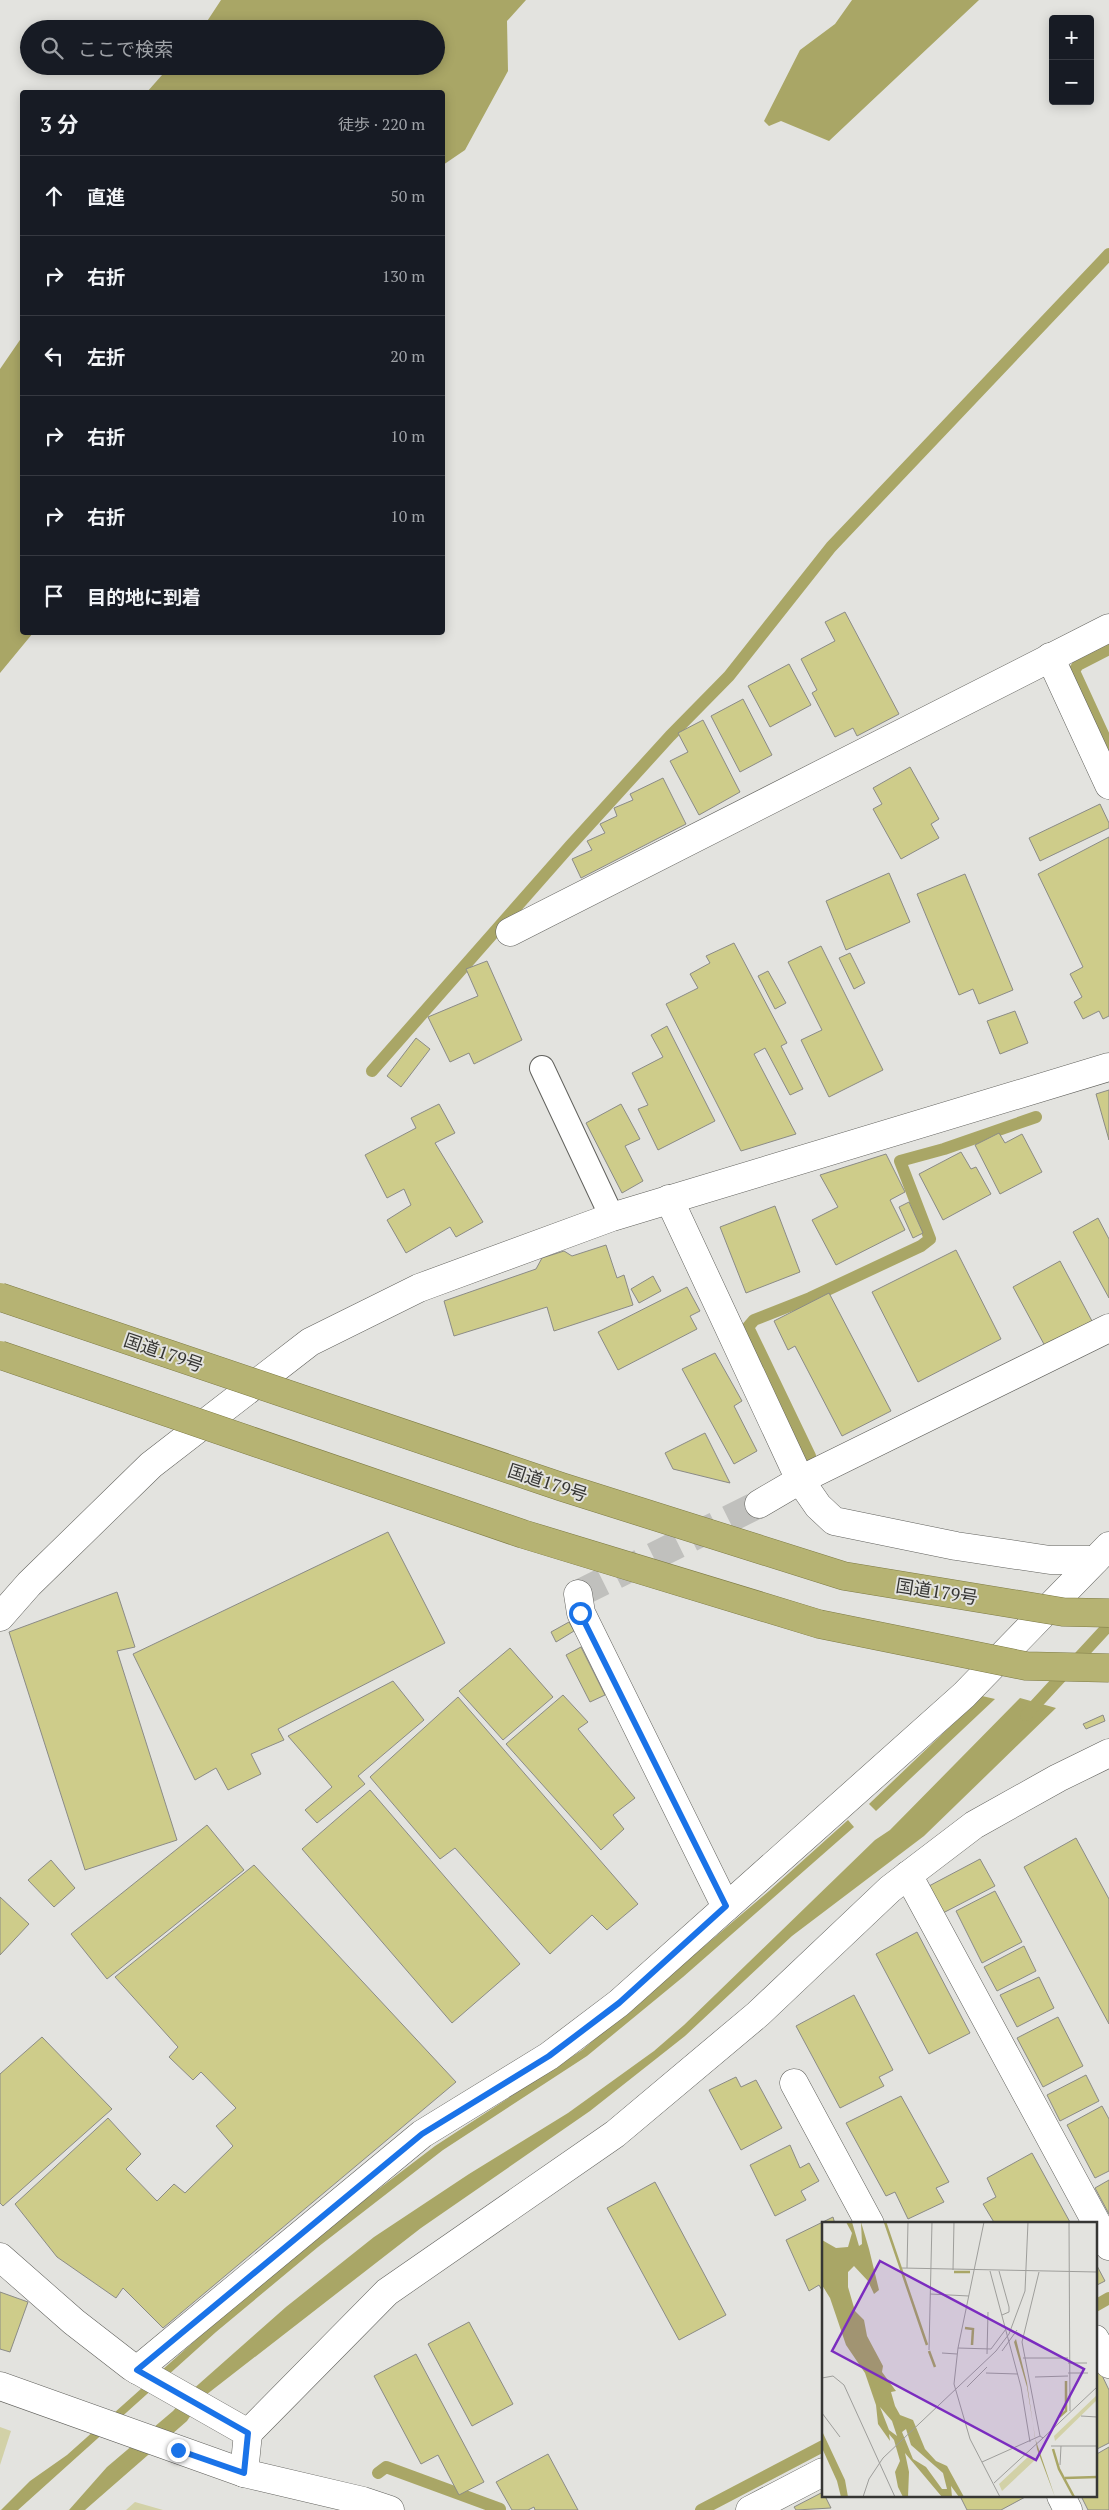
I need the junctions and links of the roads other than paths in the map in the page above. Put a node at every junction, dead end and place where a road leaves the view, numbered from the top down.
1 (1109, 628) edge
2 (1050, 657) junction
3 (1109, 785) edge
4 (510, 932) dead end
5 (1109, 1067) edge
6 (542, 1068) dead end
7 (669, 1199) junction
8 (612, 1217) junction
9 (0, 1297) edge
10 (1109, 1328) edge
11 (0, 1355) edge
12 (800, 1480) junction
13 (760, 1504) tunnel mouth
14 (1102, 1553) edge
15 (578, 1594) dead end
16 (1109, 1614) edge
17 (0, 1617) edge
18 (1109, 1668) edge
19 (1109, 1753) edge
20 (908, 1875) junction
21 (726, 1906) junction
22 (794, 2083) dead end
23 (869, 2222) edge
24 (1096, 2222) edge
25 (1096, 2222) edge
26 (1109, 2246) edge
27 (0, 2257) edge
28 (1109, 2321) edge
29 (1096, 2328) edge
30 (1096, 2341) edge
31 (1109, 2364) edge
32 (137, 2370) junction
33 (0, 2386) edge
34 (248, 2433) junction
35 (244, 2473) junction
36 (822, 2473) edge
37 (1062, 2498) edge
38 (390, 2510) edge
39 (750, 2510) edge
40 (1068, 2510) edge

1 - 2 street
2 - 3 street
2 - 4 street
5 - 7 street
6 - 8 lane
7 - 8 street
7 - 12 street
8 - 17 street
9 - 16 highway, 国道179号, bridge
10 - 12 street
11 - 18 highway, bridge
12 - 13 street
12 - 14 street
14 - 21 street
15 - 21 street
19 - 20 street
20 - 24 street
20 - 34 street
21 - 32 street
22 - 23 street
25 - 26 street
27 - 32 street
28 - 29 street
30 - 31 street
32 - 34 street
33 - 35 street
34 - 35 street
35 - 38 street
36 - 39 street
37 - 40 street

